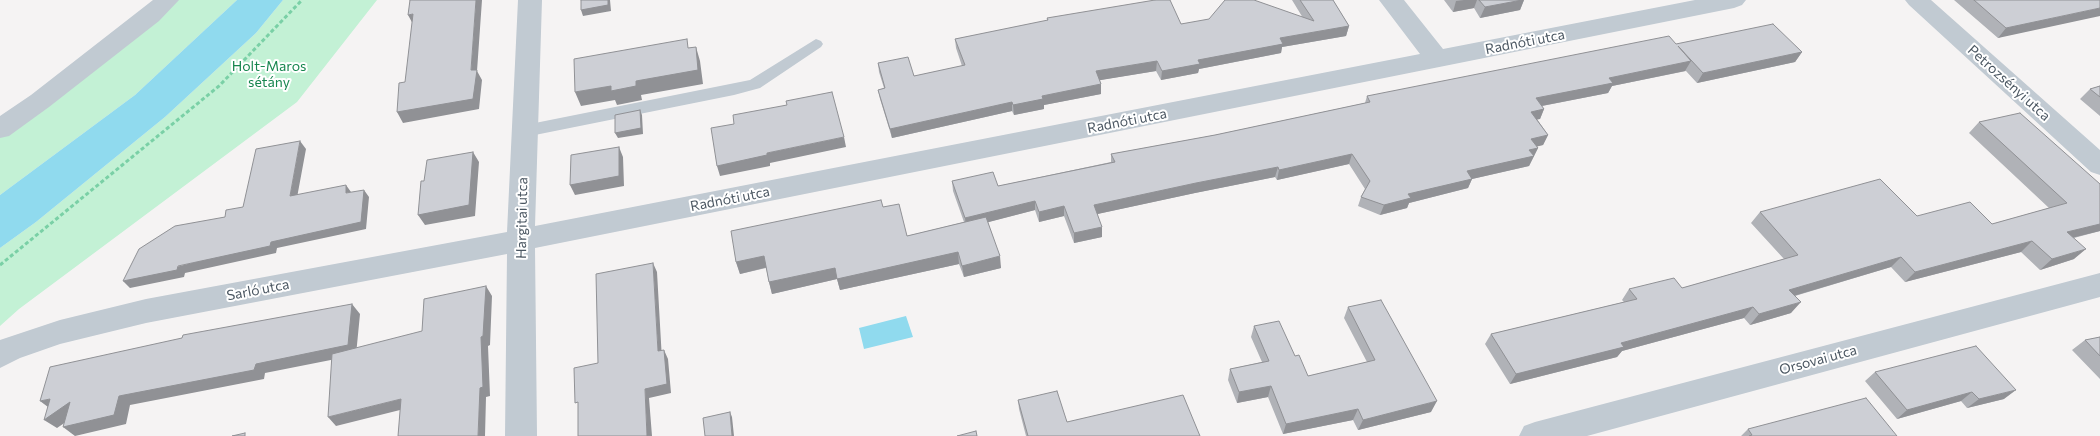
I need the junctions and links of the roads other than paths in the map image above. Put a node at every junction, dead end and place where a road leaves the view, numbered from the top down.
1 (167, 0) edge
2 (530, 0) edge
3 (1391, 0) edge
4 (1734, 0) edge
5 (1917, 0) edge
6 (816, 44) dead end
7 (1438, 59) junction
8 (0, 129) edge
9 (525, 130) junction
10 (2100, 165) edge
11 (521, 240) junction
12 (2100, 285) edge
13 (0, 355) edge
14 (521, 436) edge
15 (1535, 436) edge

1 - 8 street
2 - 9 street, Hargitai utca
3 - 7 street
4 - 7 street, Radnóti utca
5 - 10 street, Petrozsényi utca
6 - 9 lane
7 - 11 street, Radnóti utca
9 - 11 street, Hargitai utca
11 - 13 street, Sarló utca
11 - 14 street, Hargitai utca
12 - 15 street, Orsovai utca

